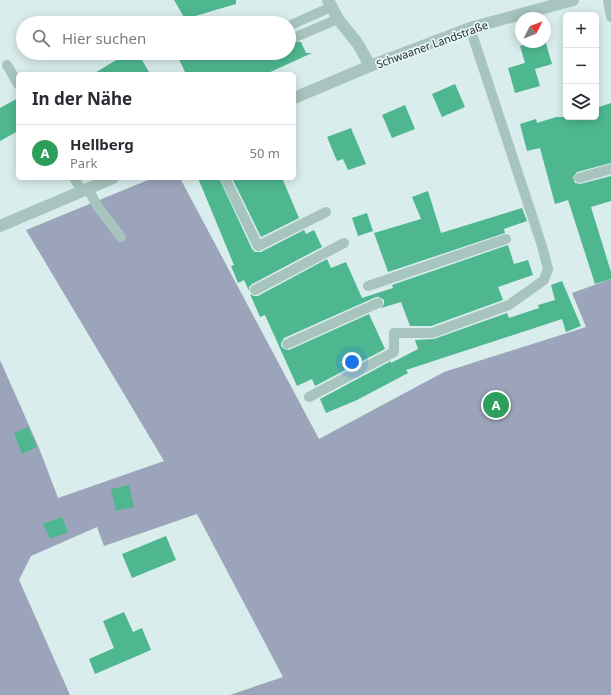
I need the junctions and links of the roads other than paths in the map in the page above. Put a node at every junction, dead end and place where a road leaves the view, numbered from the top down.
1 (573, 0) edge
2 (608, 0) edge
3 (330, 3) edge
4 (611, 17) edge
5 (338, 19) junction
6 (296, 22) edge
7 (470, 28) junction
8 (298, 36) dead end
9 (7, 65) dead end
10 (370, 66) junction
11 (16, 81) edge
12 (296, 97) edge
13 (611, 169) edge
14 (579, 178) dead end
15 (76, 180) edge
16 (108, 180) edge
17 (226, 180) edge
18 (85, 190) junction
19 (326, 212) dead end
20 (0, 226) edge
21 (120, 237) dead end
22 (506, 239) dead end
23 (344, 243) dead end
24 (368, 286) dead end
25 (256, 290) dead end
26 (378, 303) dead end
27 (286, 344) dead end
28 (309, 398) dead end

1 - 7 street, Schwaaner Landstraße
2 - 4 lane
3 - 5 street
3 - 6 lane
5 - 8 lane
5 - 10 street
7 - 10 street, Schwaaner Landstraße
7 - 28 lane
9 - 11 lane
10 - 12 street, Schwaaner Landstraße
13 - 14 lane
15 - 18 lane
16 - 18 street
17 - 19 lane
18 - 20 street
18 - 21 lane
22 - 24 lane
23 - 25 lane
26 - 27 lane

